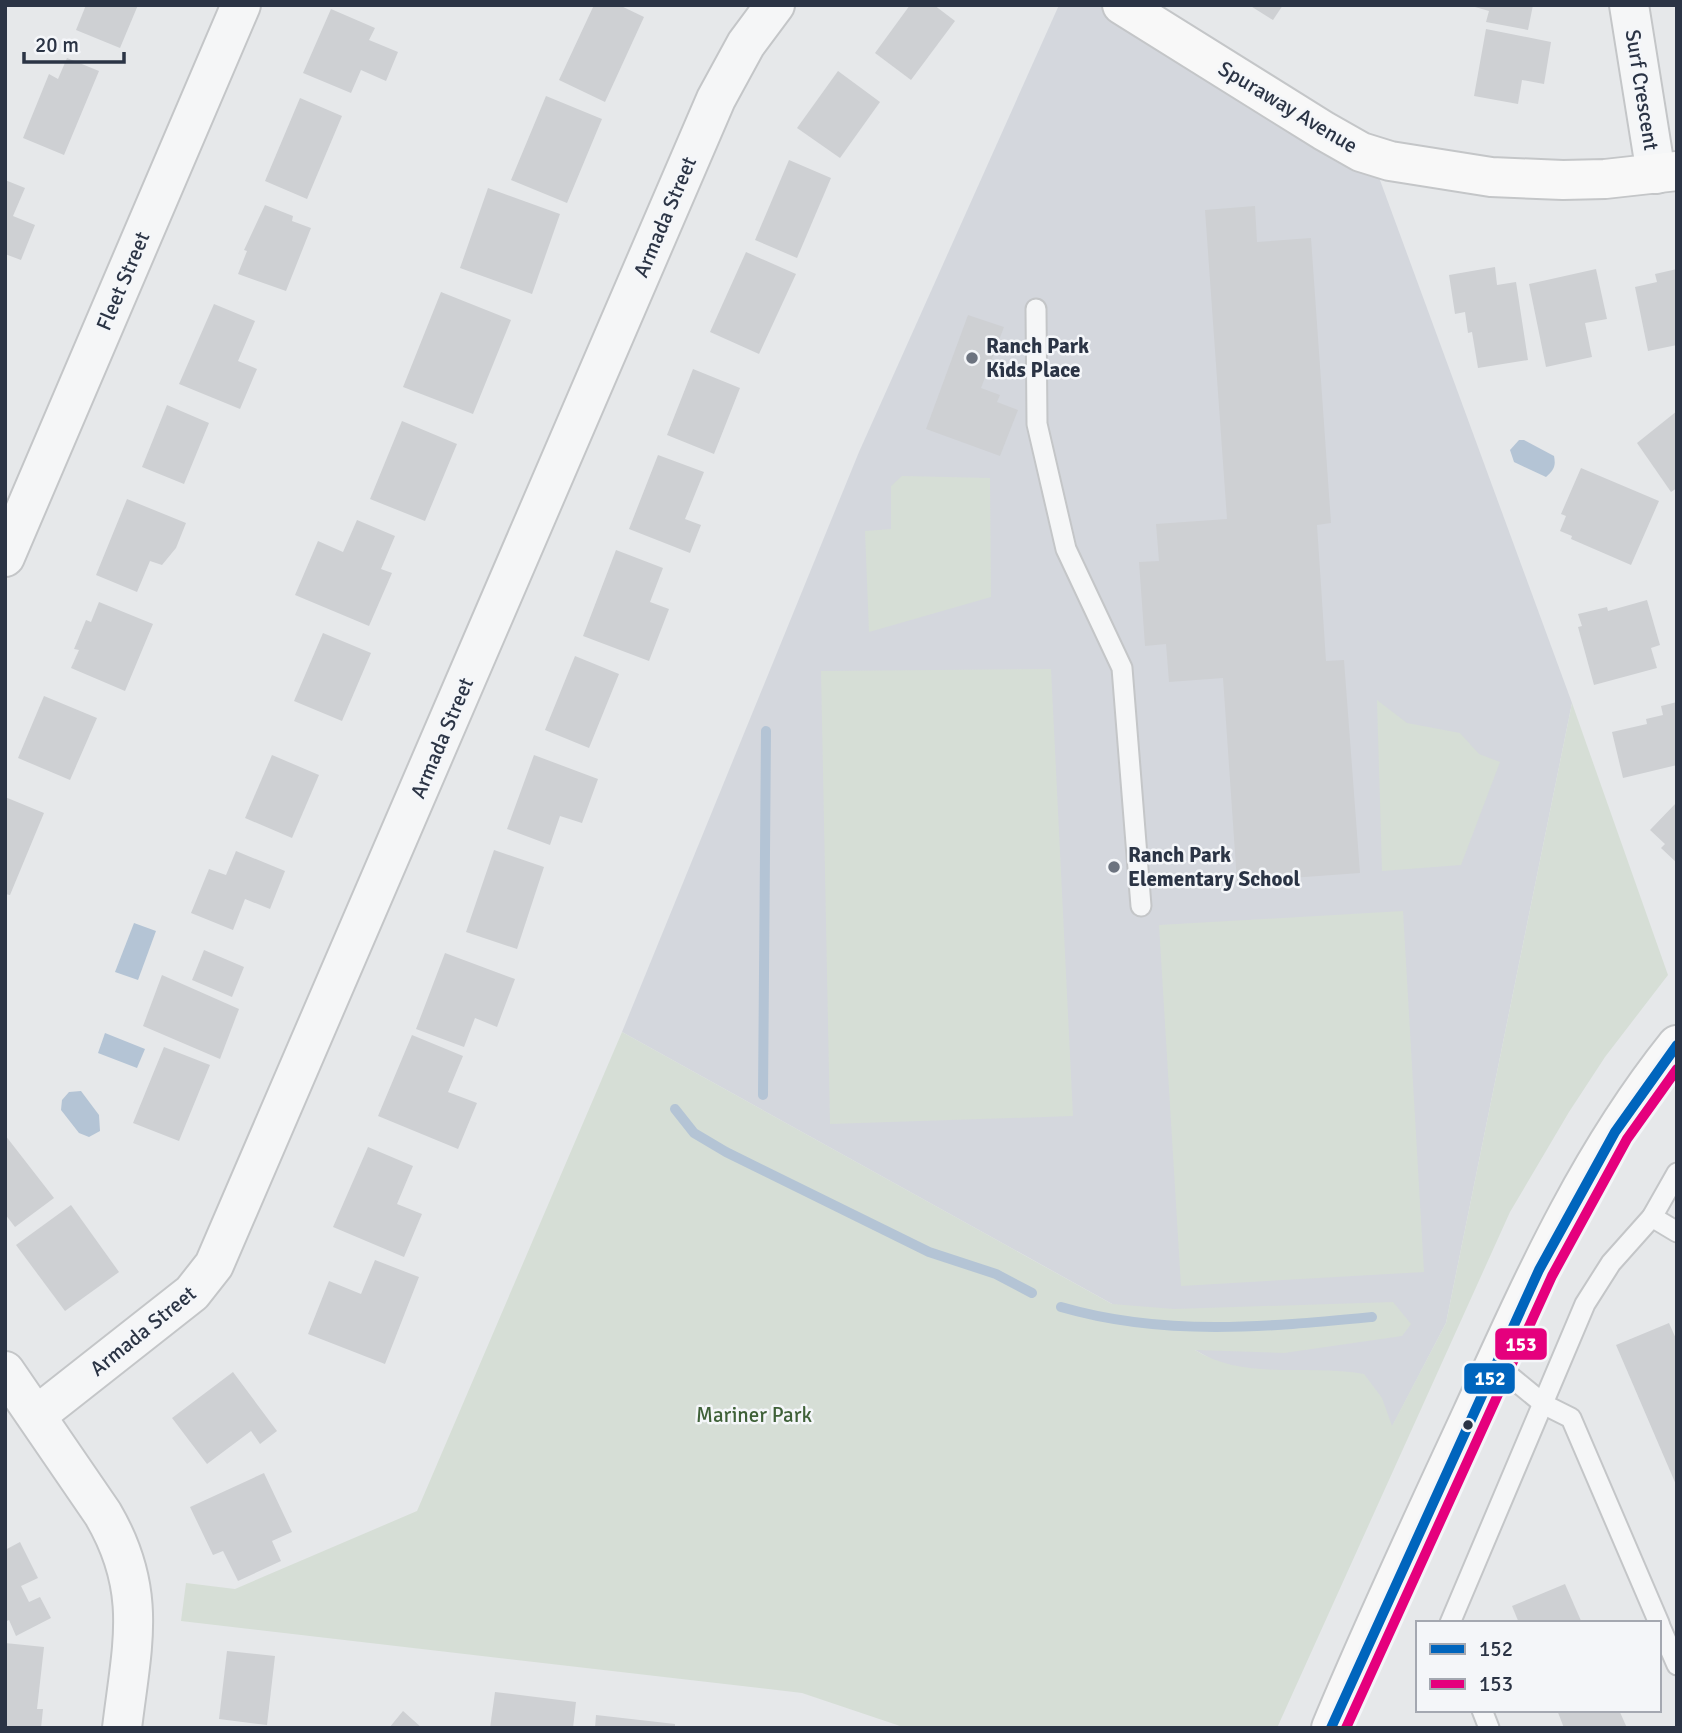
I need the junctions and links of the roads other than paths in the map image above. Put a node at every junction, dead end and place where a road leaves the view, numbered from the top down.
1 (241, 5) edge
2 (775, 5) edge
3 (1122, 5) edge
4 (1629, 5) edge
5 (1667, 172) edge
6 (1036, 309) dead end
7 (5, 557) edge
8 (1141, 906) dead end
9 (1677, 1045) edge
10 (1677, 1173) edge
11 (1651, 1217) junction
12 (1677, 1232) edge
13 (1495, 1364) junction
14 (5, 1371) edge
15 (1545, 1405) junction
16 (37, 1415) junction
17 (1451, 1621) edge
18 (1658, 1621) edge
19 (1661, 1628) edge
20 (1677, 1665) edge
21 (122, 1728) edge
22 (1331, 1728) edge

1 - 7 street, Fleet Street
2 - 16 street, Armada Street
3 - 5 main road, Spuraway Avenue
4 - 5 street, Surf Crescent
6 - 8 lane
9 - 13 main road
10 - 11 lane
11 - 12 lane
11 - 15 lane
13 - 15 lane
13 - 22 main road
14 - 16 street
15 - 17 lane
15 - 18 lane
16 - 21 street
19 - 20 lane

